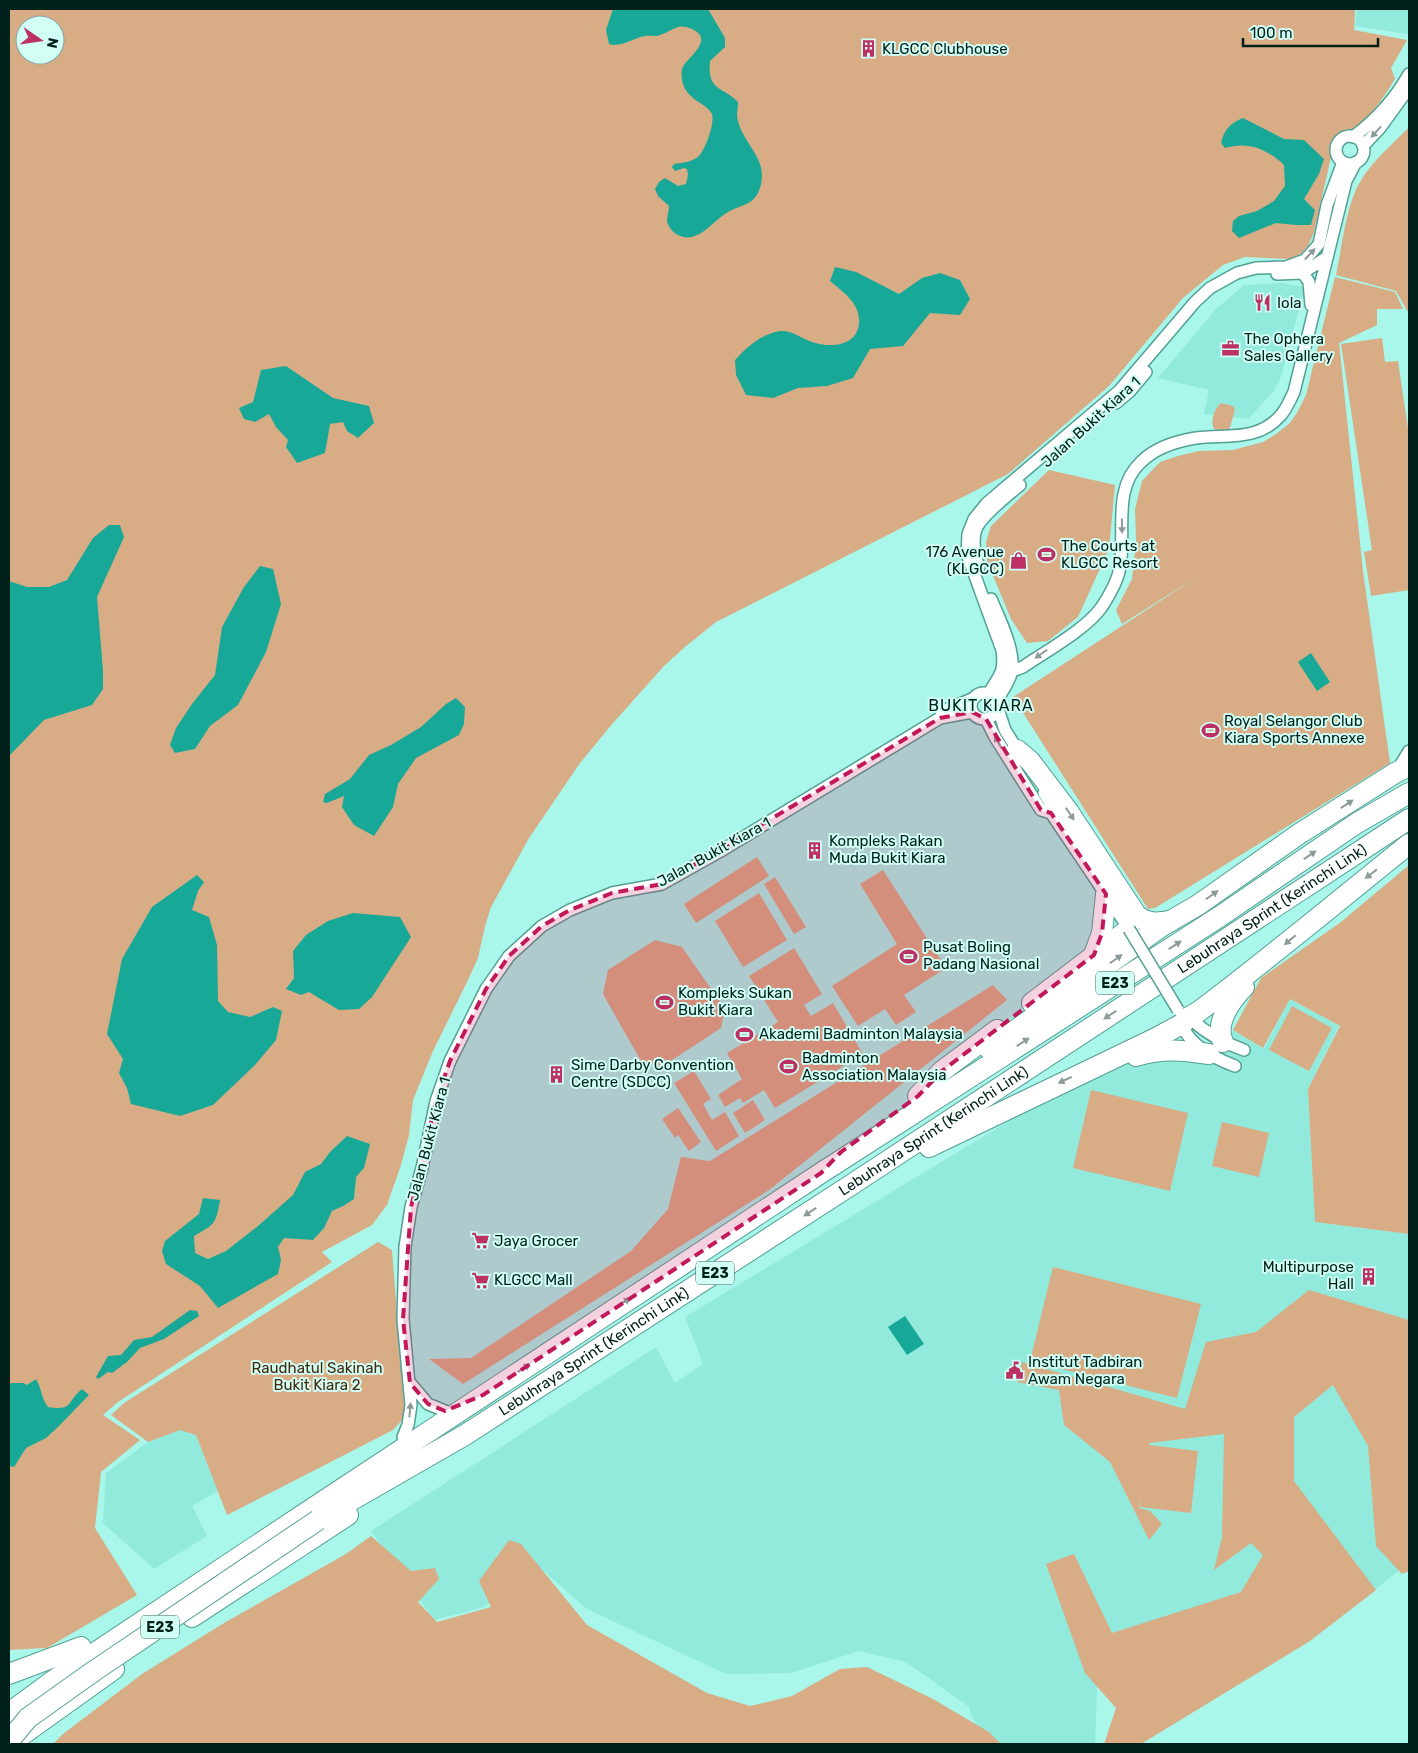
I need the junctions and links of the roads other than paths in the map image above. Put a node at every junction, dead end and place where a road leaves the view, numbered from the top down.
1 (1409, 74) edge
2 (1409, 88) edge
3 (1353, 137) junction
4 (1363, 146) junction
5 (1343, 162) junction
6 (1356, 162) junction
7 (1327, 257) junction
8 (1302, 273) junction
9 (1312, 319) junction
10 (1012, 672) junction
11 (972, 699) junction
12 (994, 700) junction
13 (972, 712) junction
14 (940, 718) junction
15 (986, 719) junction
16 (1017, 750) junction
17 (1409, 751) edge
18 (1402, 770) edge
19 (1409, 793) edge
20 (1051, 813) junction
21 (1409, 819) edge
22 (1409, 844) edge
23 (1106, 894) junction
24 (1171, 921) junction
25 (1129, 929) junction
26 (1094, 955) junction
27 (1254, 970) junction
28 (1182, 1016) junction
29 (1216, 1048) junction
30 (1244, 1050) dead end
31 (1109, 1060) junction
32 (1235, 1066) dead end
33 (918, 1096) junction
34 (820, 1173) junction
35 (851, 1185) junction
36 (410, 1383) junction
37 (484, 1395) junction
38 (446, 1411) junction
39 (465, 1435) junction
40 (403, 1437) junction
41 (315, 1514) junction
42 (81, 1647) junction
43 (9, 1674) edge
44 (9, 1697) edge
45 (9, 1713) edge
46 (13, 1742) edge

1 - 3 street
2 -> 4 street
3 - 4 street
3 - 5 street
4 - 6 street
5 - 6 street
12 -> 5 street, Jalan Bukit Kiara 1
6 - 7 street
7 - 8 street
7 - 9 street
8 - 9 street
8 - 10 street, Jalan Bukit Kiara 1
9 -> 10 street
10 - 12 street
11 - 12 street
11 - 13 street
11 - 14 street, Jalan Bukit Kiara 1
12 - 15 street
12 - 16 street
13 - 14 street, Jalan Bukit Kiara 1
13 - 15 street
14 - 36 street, Jalan Bukit Kiara 1
20 -> 15 street
16 - 20 street
16 -> 24 highway
17 - 18 street
24 -> 18 highway
34 -> 19 highway, Lebuhraya Sprint (Kerinchi Link) / E23
20 - 23 street
21 -> 35 highway, Lebuhraya Sprint (Kerinchi Link) / E23
22 -> 27 highway
23 - 25 street
23 - 26 highway
33 -> 24 highway
25 - 26 highway
25 - 28 street, bridge
26 - 33 highway
27 - 28 highway
27 - 29 highway
28 - 29 street
28 - 29 street
28 - 31 highway
29 - 30 street
29 - 31 highway
29 - 32 street
31 -> 35 highway
33 - 34 highway
37 -> 34 highway, Lebuhraya Sprint (Kerinchi Link) / E23
35 -> 39 highway, Lebuhraya Sprint (Kerinchi Link) / E23
36 - 38 street
40 -> 36 street, Jalan Bukit Kiara 1
37 - 38 highway
37 - 41 highway, Lebuhraya Sprint (Kerinchi Link) / E23
38 - 40 highway
39 - 41 highway, Lebuhraya Sprint (Kerinchi Link) / E23
39 - 46 highway
40 - 42 highway
41 - 45 highway, Lebuhraya Sprint (Kerinchi Link) / E23
41 - 46 highway, Lebuhraya Sprint (Kerinchi Link) / E23, bridge
42 - 43 highway
42 - 44 highway

